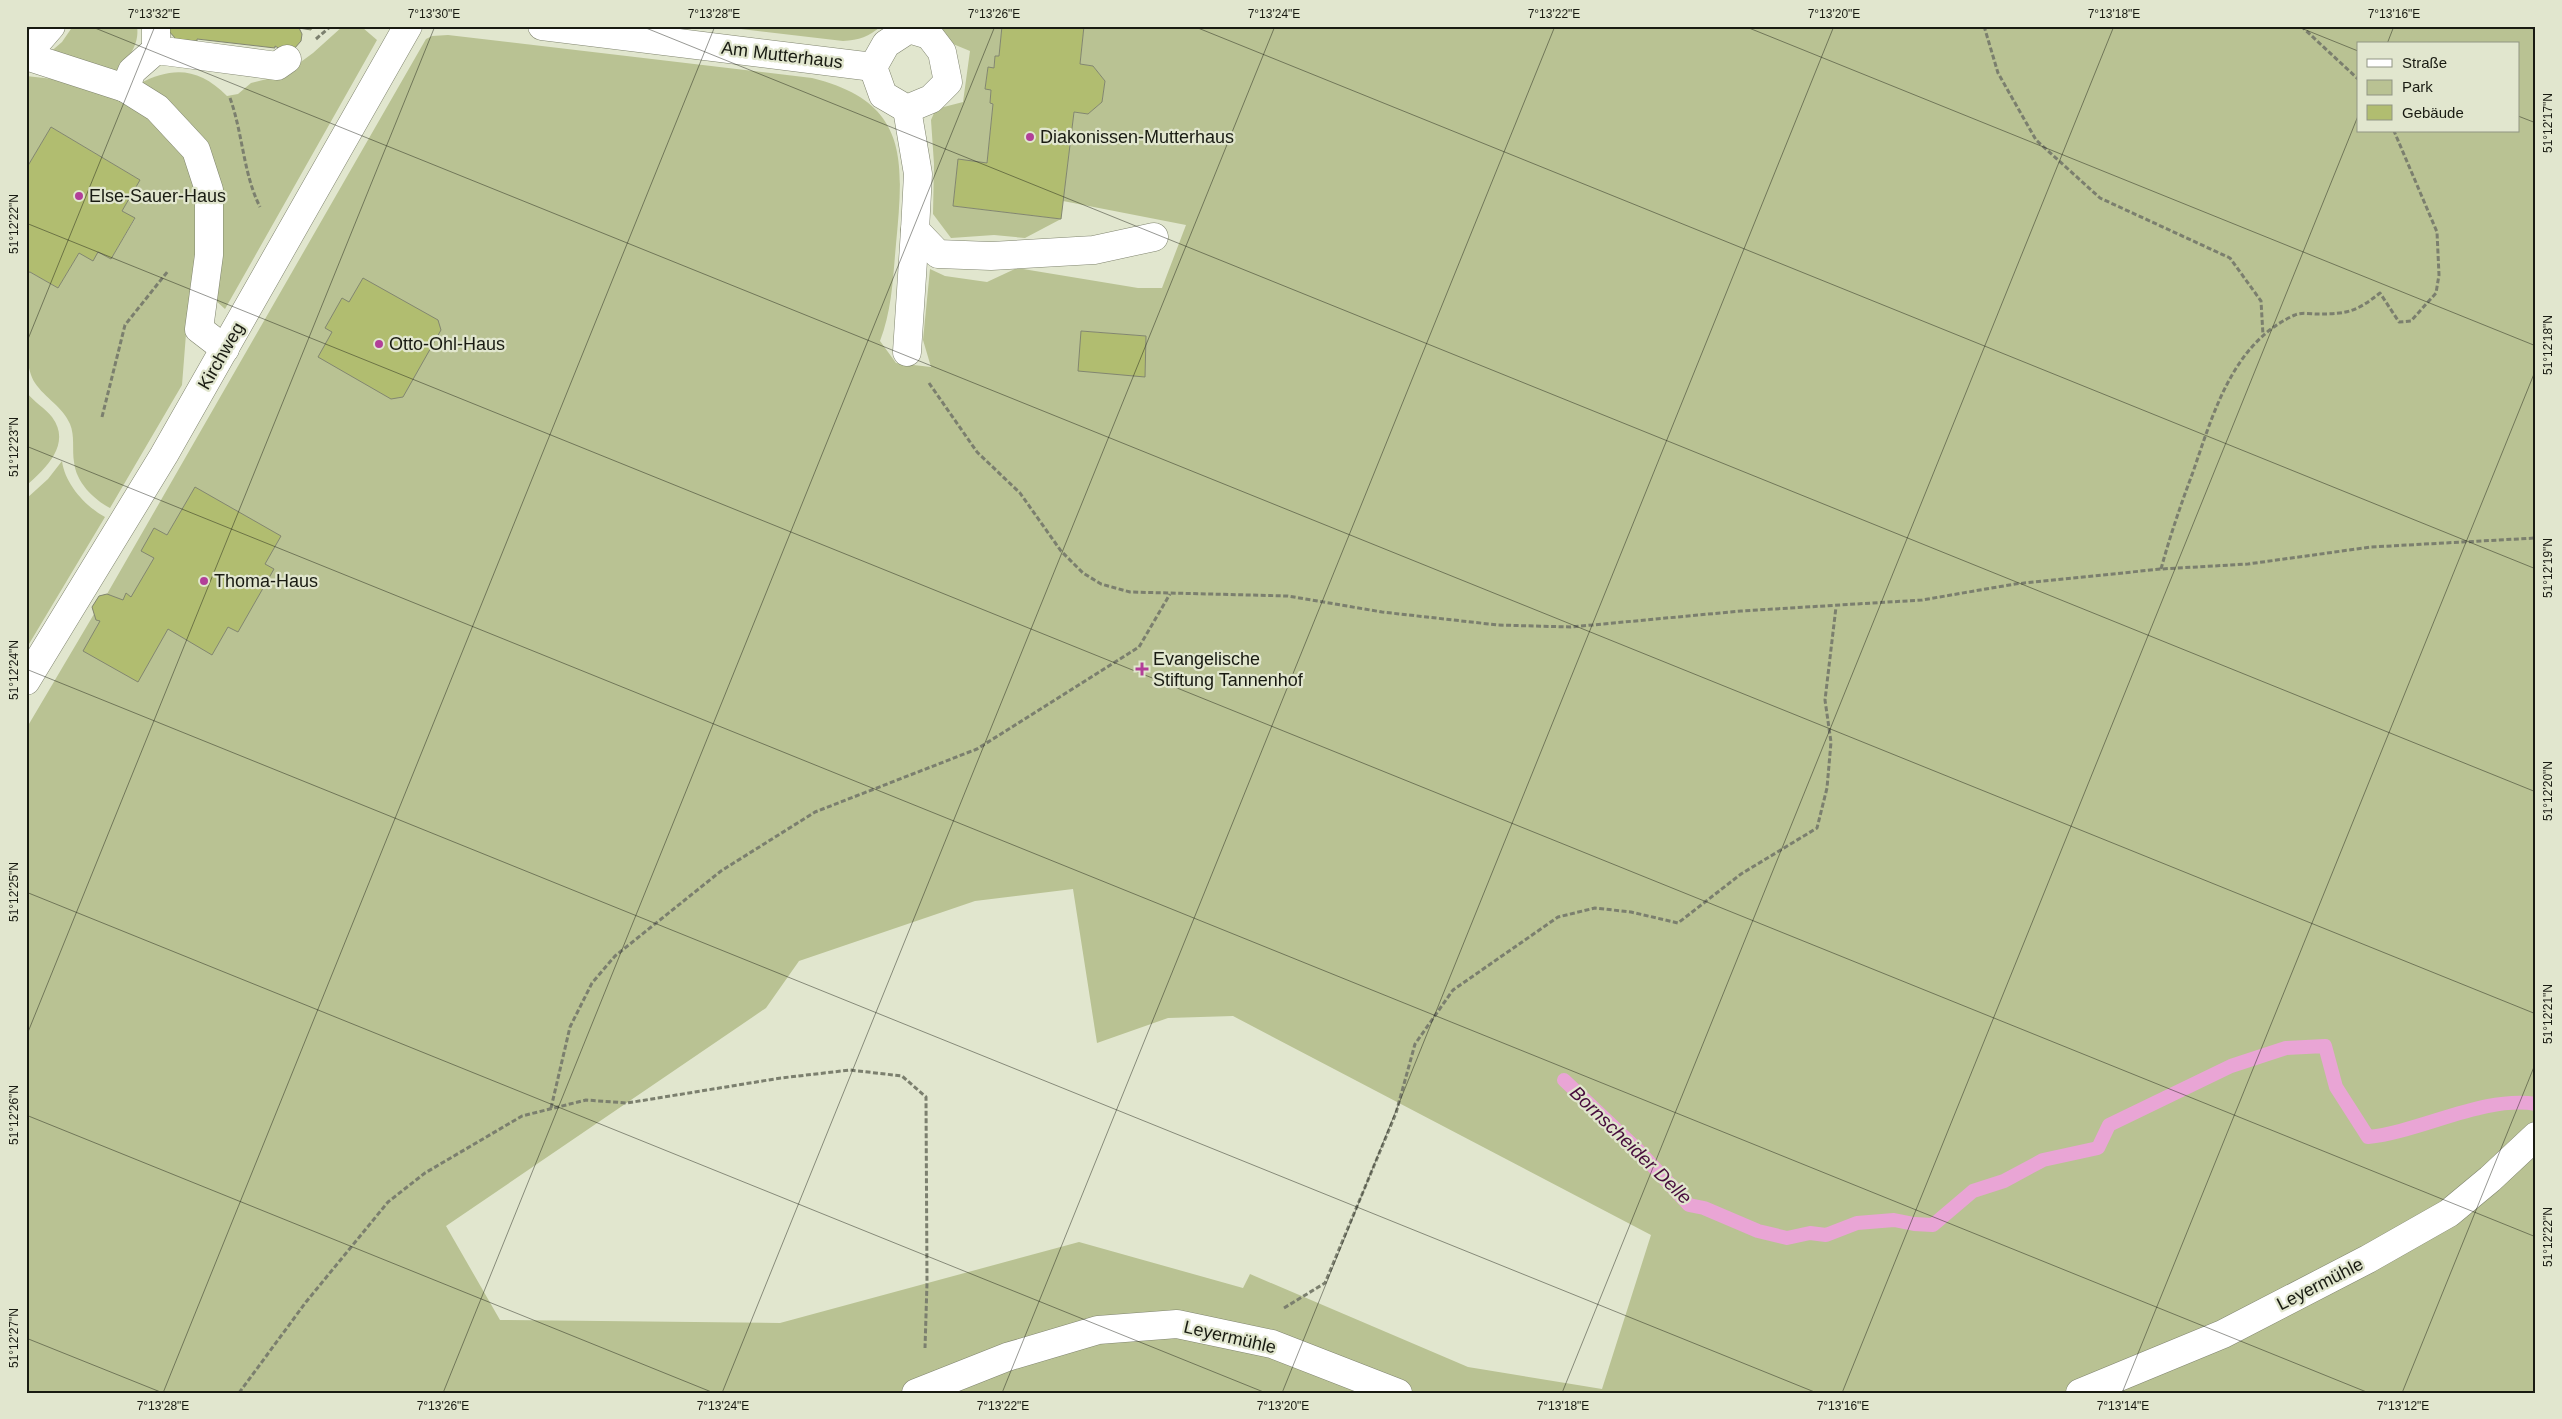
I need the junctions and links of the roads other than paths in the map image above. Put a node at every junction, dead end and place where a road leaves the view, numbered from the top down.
1 (51, 26) edge
2 (408, 26) edge
3 (542, 26) edge
4 (909, 28) edge
5 (156, 38) edge
6 (26, 55) edge
7 (287, 59) dead end
8 (873, 67) junction
9 (125, 88) junction
10 (907, 109) junction
11 (915, 230) junction
12 (1154, 237) dead end
13 (225, 349) junction
14 (908, 352) road end
15 (26, 681) edge
16 (2536, 1136) edge
17 (916, 1393) edge
18 (1398, 1393) edge
19 (2080, 1393) edge

1 - 6 street
2 - 13 street, Kirchweg
3 - 8 street, Am Mutterhaus
4 - 8 street
4 - 10 street
5 - 7 street
5 - 9 street
6 - 9 street
8 - 10 street
9 - 13 street
10 - 11 street
11 - 12 street
11 - 14 street
13 - 15 street, Kirchweg
16 - 19 street, Leyermühle
17 - 18 street, Leyermühle

